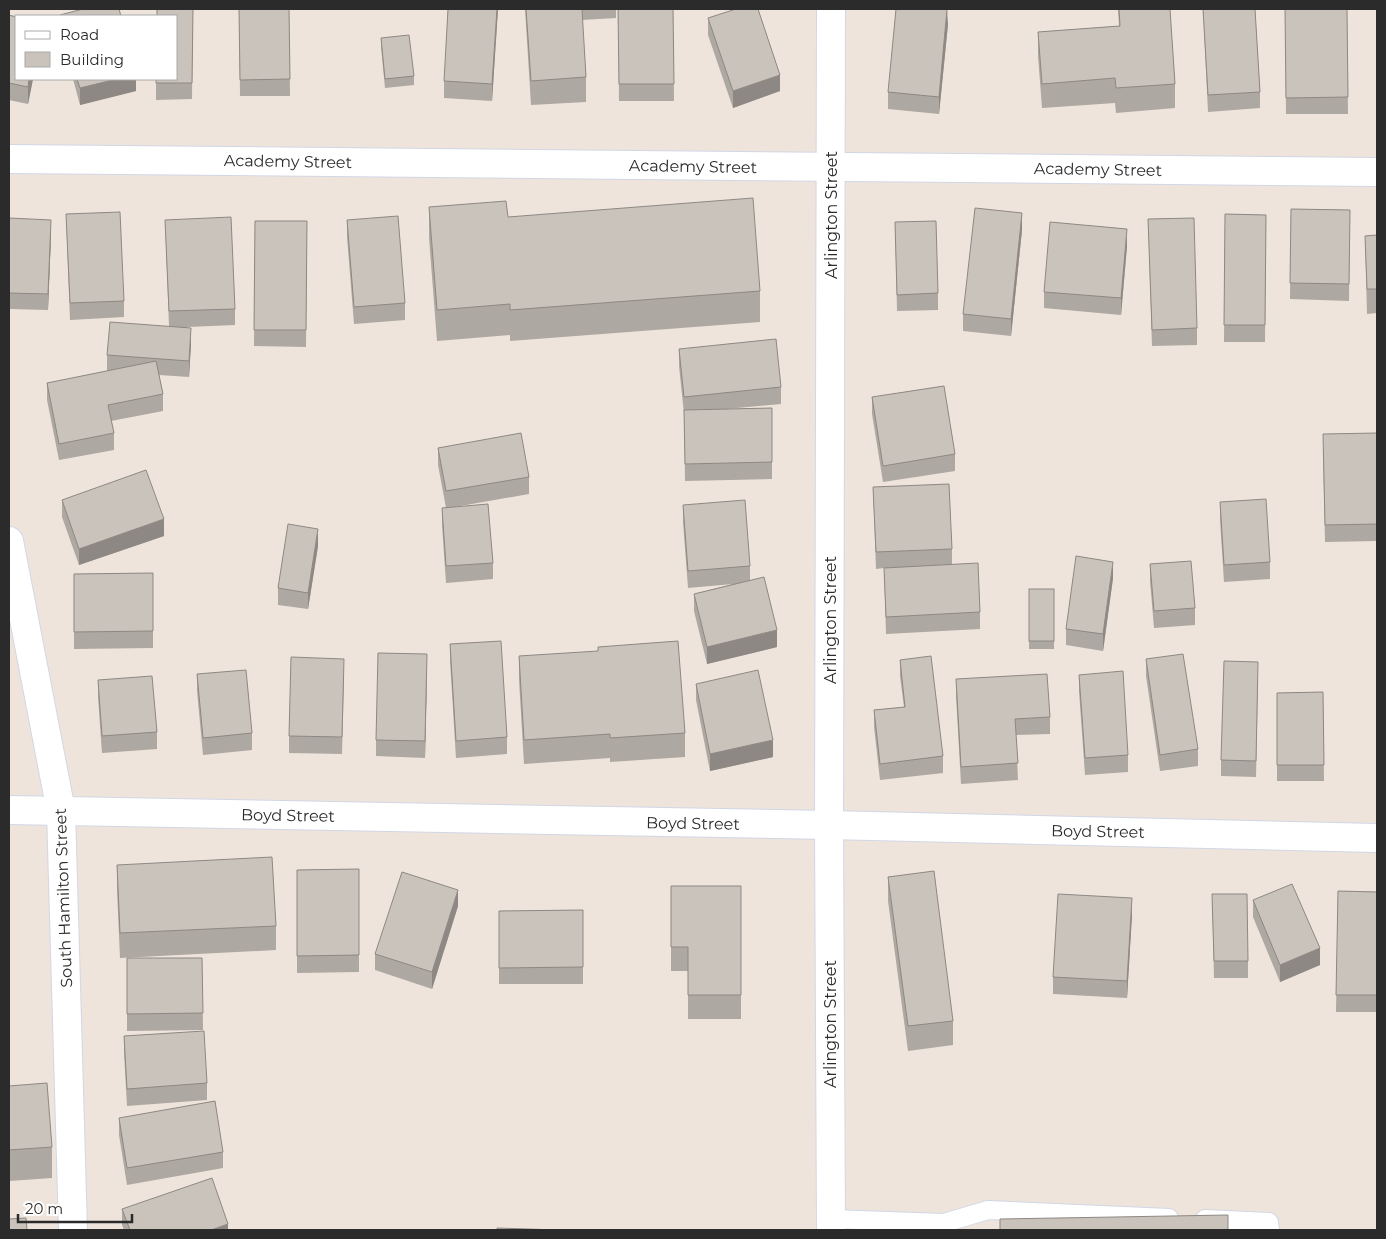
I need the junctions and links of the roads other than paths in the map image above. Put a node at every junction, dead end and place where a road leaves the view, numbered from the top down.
1 (831, 9) edge
2 (9, 159) edge
3 (832, 167) junction
4 (1377, 172) edge
5 (9, 541) edge
6 (9, 810) edge
7 (61, 811) junction
8 (829, 825) junction
9 (1377, 838) edge
10 (831, 1225) edge
11 (944, 1226) edge
12 (73, 1230) edge
13 (1270, 1230) edge

1 - 3 street, Arlington Street
2 - 3 street, Academy Street
3 - 4 street, Academy Street
3 - 8 street, Arlington Street
5 - 7 street, South Hamilton Street
6 - 7 street, Boyd Street
7 - 8 street, Boyd Street
7 - 12 street, South Hamilton Street
8 - 9 street, Boyd Street
8 - 10 street, Arlington Street
10 - 11 lane
11 - 13 lane

